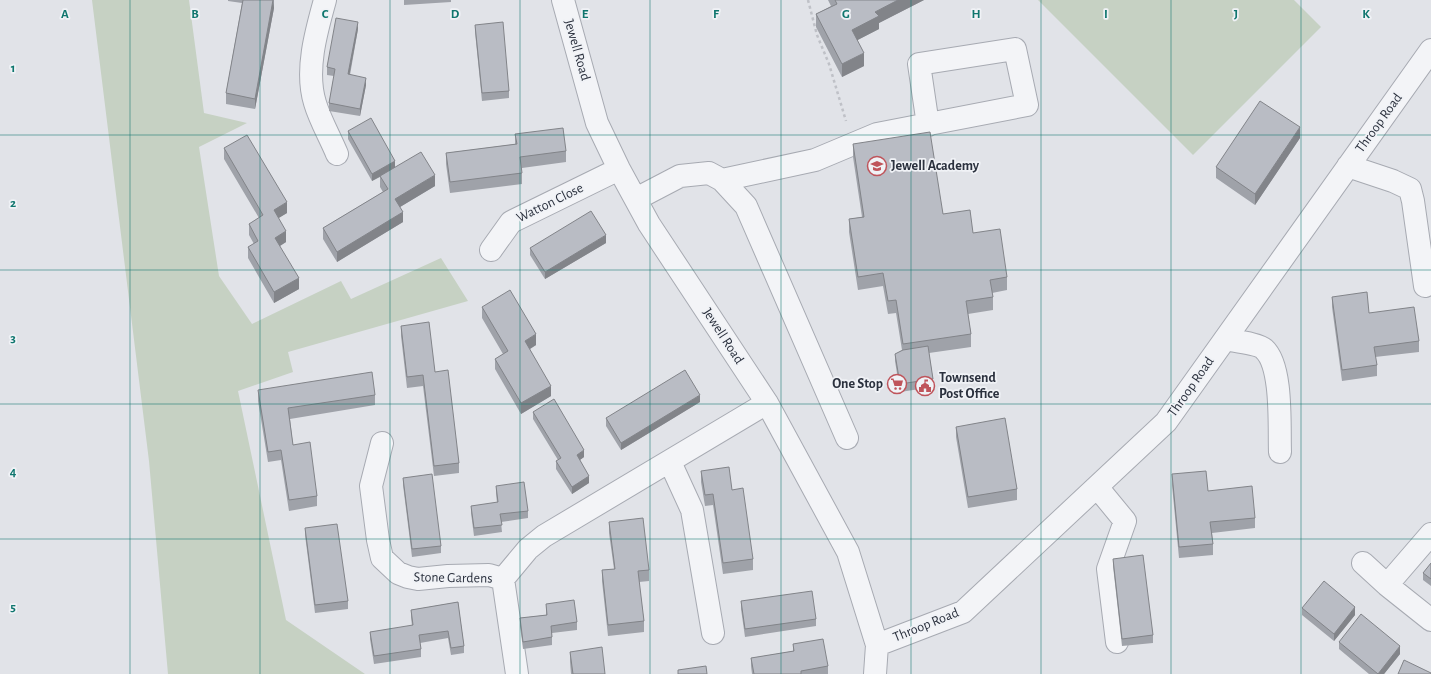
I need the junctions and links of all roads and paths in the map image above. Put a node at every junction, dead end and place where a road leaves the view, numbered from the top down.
1 (325, 0) edge
2 (563, 0) edge
3 (808, 0) edge
4 (1431, 50) edge
5 (928, 124) junction
6 (853, 144) junction
7 (337, 154) dead end
8 (1348, 166) junction
9 (620, 169) junction
10 (722, 180) junction
11 (636, 199) junction
12 (491, 250) dead end
13 (1425, 286) dead end
14 (1225, 338) junction
15 (767, 403) junction
16 (847, 438) dead end
17 (382, 443) dead end
18 (1280, 452) dead end
19 (670, 462) junction
20 (1097, 487) junction
21 (1431, 534) edge
22 (1363, 563) dead end
23 (503, 579) junction
24 (1387, 585) junction
25 (1431, 620) edge
26 (713, 633) dead end
27 (1118, 642) dead end
28 (877, 645) junction
29 (517, 674) edge
30 (875, 674) edge

1 - 7 street
2 - 9 street, Jewell Road
3 - 6 path
4 - 8 street, Throop Road
5 - 5 street
5 - 6 street
6 - 10 street
8 - 13 street
8 - 14 street, Throop Road
9 - 11 street, Jewell Road
9 - 12 street, Watton Close
10 - 11 street
10 - 16 street
11 - 15 street, Jewell Road
14 - 18 street
14 - 20 street, Throop Road
15 - 19 street, Stone Gardens
15 - 28 street, Jewell Road
17 - 23 street, Stone Gardens
19 - 23 street, Stone Gardens
19 - 26 street
20 - 27 street
20 - 28 street, Throop Road
21 - 24 street
22 - 24 street
23 - 29 street, Stone Gardens
24 - 25 street
28 - 30 street, Jewell Road

